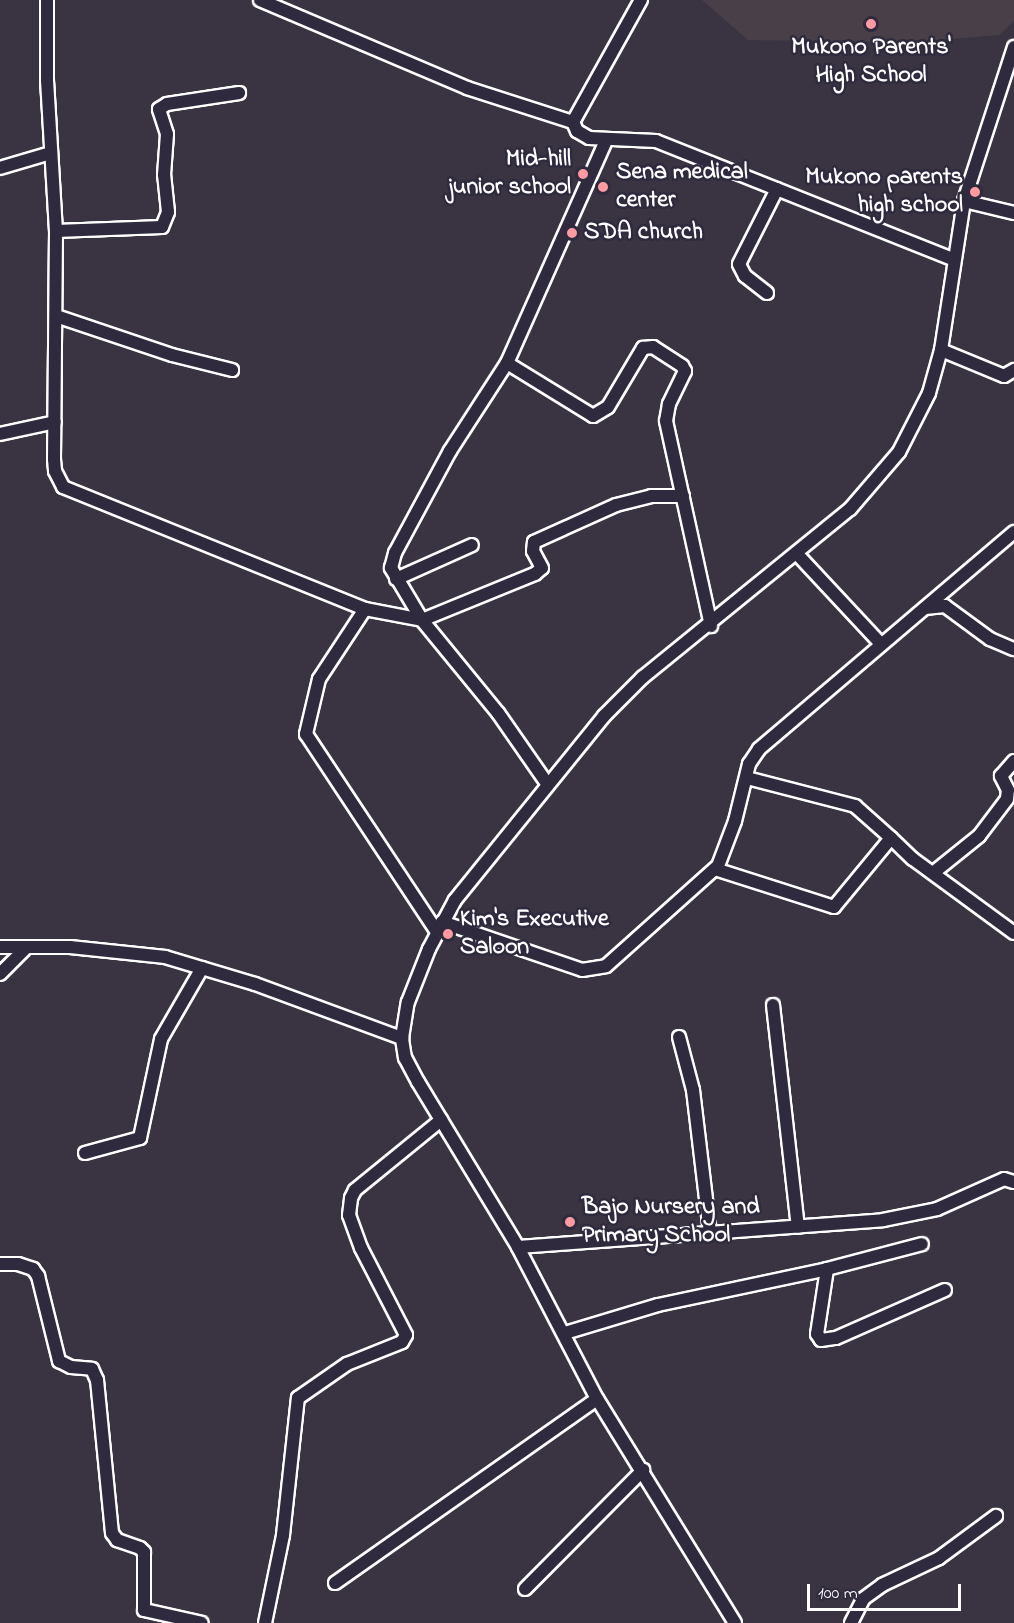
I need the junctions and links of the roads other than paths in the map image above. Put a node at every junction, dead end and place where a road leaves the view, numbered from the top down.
1 (47, 0) edge
2 (260, 0) edge
3 (641, 0) edge
4 (1014, 47) edge
5 (239, 93) dead end
6 (573, 122) junction
7 (606, 141) junction
8 (51, 153) junction
9 (0, 168) edge
10 (777, 189) junction
11 (964, 201) junction
12 (1014, 213) edge
13 (57, 231) junction
14 (952, 260) junction
15 (767, 293) dead end
16 (56, 316) junction
17 (941, 350) junction
18 (507, 363) junction
19 (232, 370) dead end
20 (1014, 370) edge
21 (54, 422) junction
22 (0, 434) edge
23 (683, 496) junction
24 (1014, 532) edge
25 (472, 544) dead end
26 (798, 555) junction
27 (396, 579) junction
28 (925, 608) junction
29 (365, 609) junction
30 (422, 620) junction
31 (711, 626) junction
32 (881, 644) junction
33 (1014, 649) edge
34 (1014, 761) edge
35 (747, 778) junction
36 (546, 782) junction
37 (891, 838) junction
38 (715, 869) junction
39 (933, 873) junction
40 (439, 927) junction
41 (1014, 933) edge
42 (0, 947) edge
43 (27, 947) junction
44 (202, 968) junction
45 (0, 974) edge
46 (773, 1005) dead end
47 (679, 1037) dead end
48 (402, 1038) junction
49 (441, 1120) junction
50 (85, 1153) dead end
51 (1014, 1182) edge
52 (798, 1227) junction
53 (710, 1232) junction
54 (922, 1244) dead end
55 (518, 1247) junction
56 (0, 1264) edge
57 (827, 1269) junction
58 (945, 1290) dead end
59 (565, 1332) junction
60 (597, 1399) junction
61 (643, 1470) junction
62 (996, 1516) dead end
63 (335, 1583) dead end
64 (525, 1589) dead end
65 (201, 1623) edge
66 (265, 1623) edge
67 (735, 1623) edge
68 (851, 1623) edge

1 - 8 street
2 - 6 street
3 - 6 street
4 - 11 street
5 - 13 street
6 - 7 street
7 - 10 street
7 - 18 street
8 - 9 street
8 - 13 street
10 - 14 street
10 - 15 street
11 - 12 street
11 - 14 street
13 - 16 street
14 - 17 street
16 - 19 street
16 - 21 street
17 - 20 street
17 - 26 street
18 - 23 street
18 - 27 street
21 - 22 street
21 - 29 street
23 - 30 street
23 - 31 street
24 - 28 street
25 - 27 street
26 - 31 street
26 - 32 street
27 - 30 street
28 - 32 street
28 - 33 street
29 - 30 street
29 - 40 street
30 - 36 street
31 - 36 street
32 - 35 street
34 - 39 street
35 - 37 street
35 - 38 street
36 - 40 street
37 - 38 street
37 - 39 street
38 - 40 street
39 - 41 street
40 - 48 street
42 - 43 street
43 - 44 street
43 - 45 street
44 - 48 street
44 - 50 street
46 - 52 street
47 - 53 street
48 - 49 street
49 - 55 street
49 - 66 street
51 - 52 street
52 - 53 street
53 - 55 street
54 - 57 street
55 - 59 street
56 - 65 street
57 - 58 street
57 - 59 street
59 - 60 street
60 - 61 street
60 - 63 street
61 - 64 street
61 - 67 street
62 - 68 street

